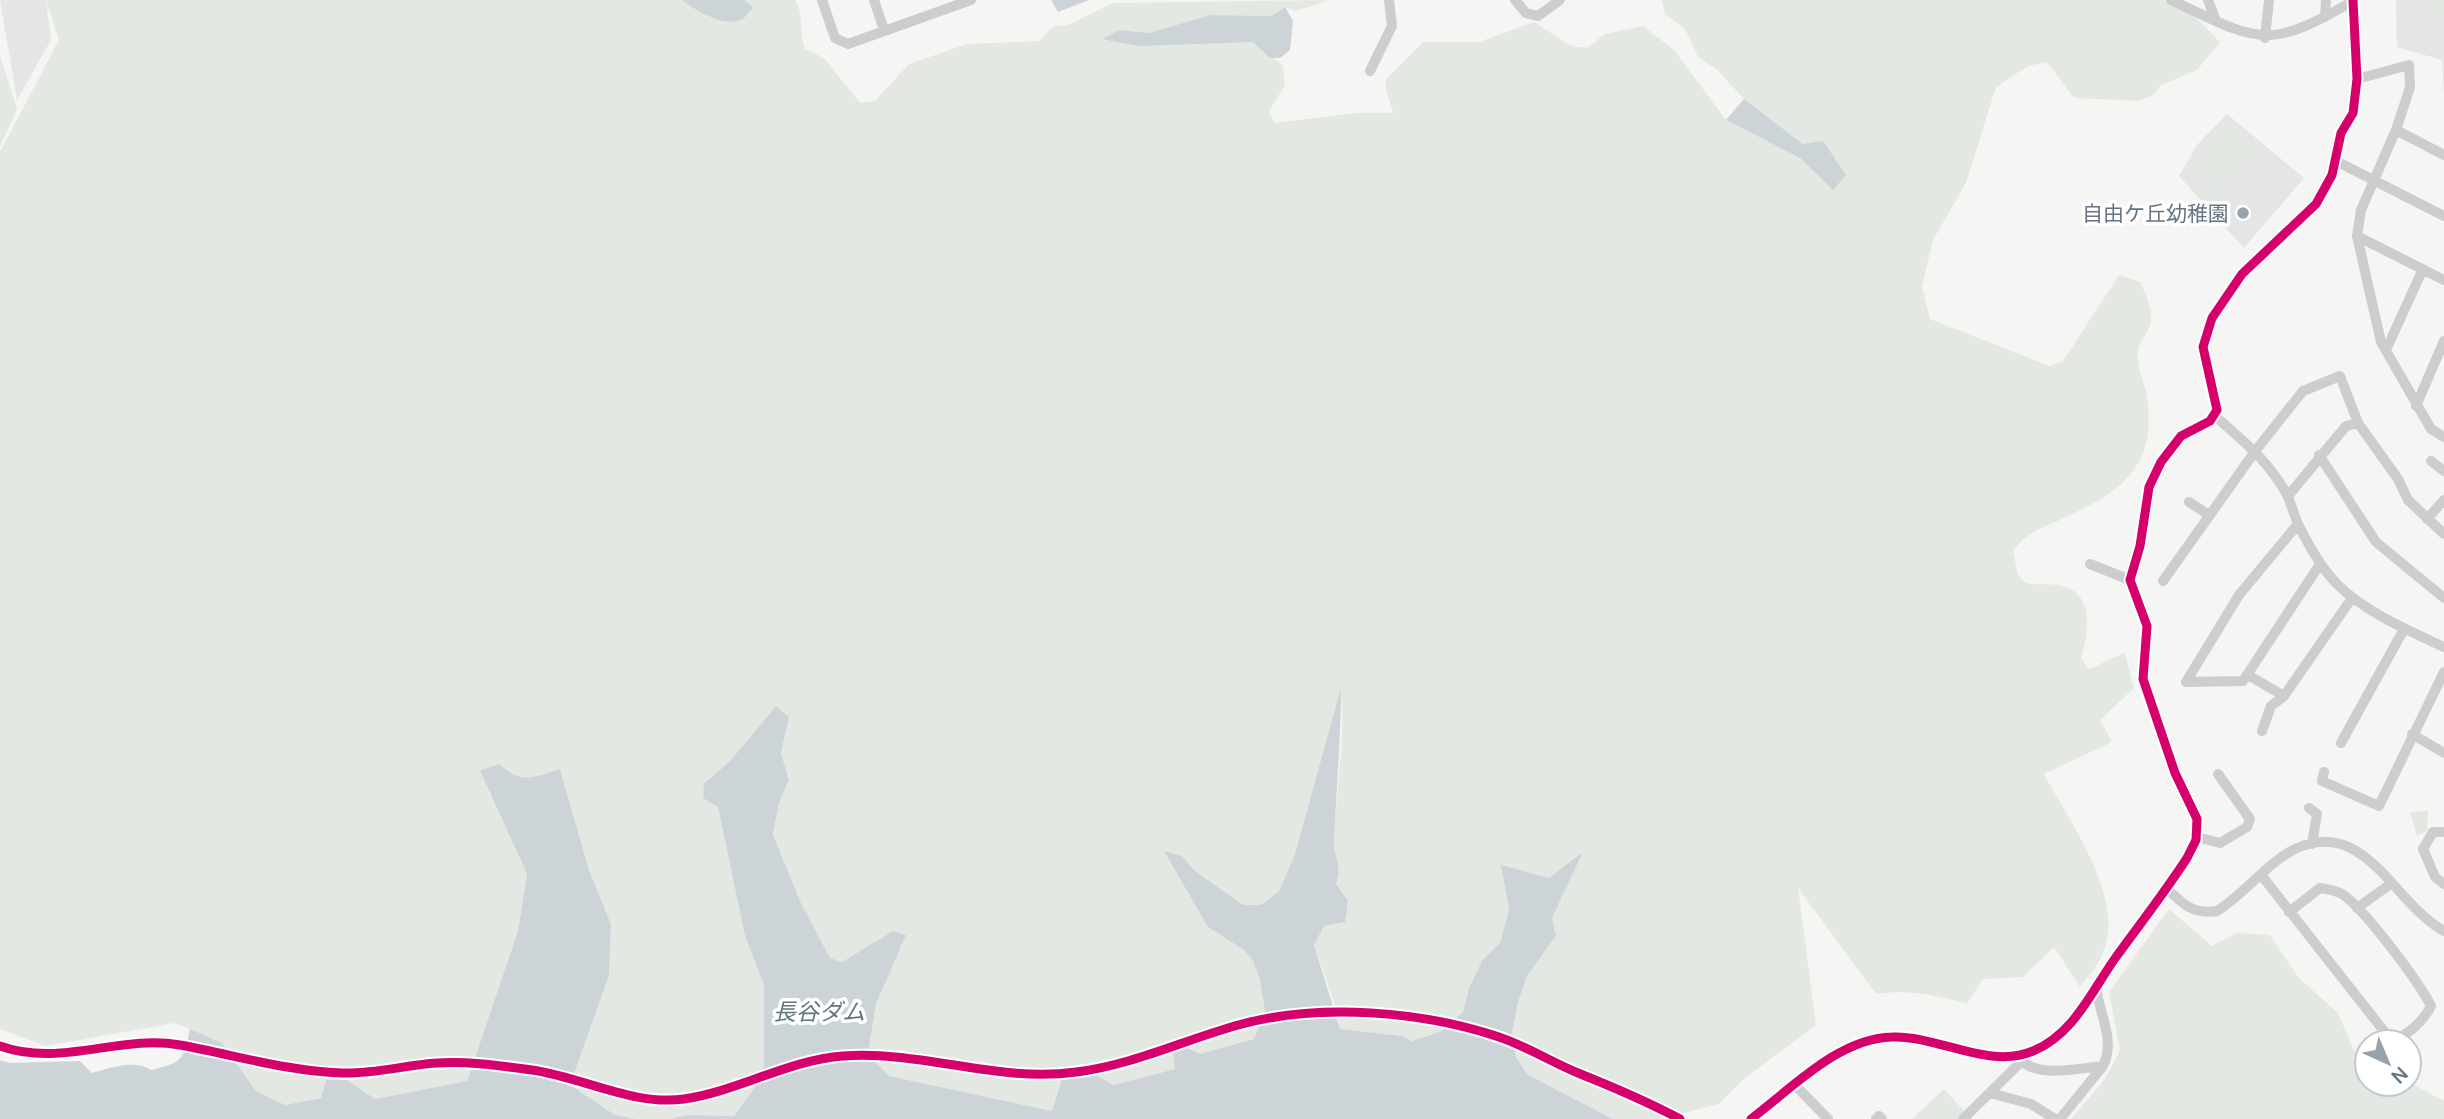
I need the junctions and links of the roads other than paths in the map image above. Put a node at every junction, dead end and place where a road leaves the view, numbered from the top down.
1 (822, 0) edge
2 (874, 0) edge
3 (971, 0) edge
4 (1389, 0) edge
5 (1515, 0) edge
6 (1560, 0) edge
7 (2171, 0) edge
8 (2208, 0) edge
9 (2269, 0) edge
10 (2326, 0) edge
11 (2353, 0) edge
12 (2325, 17) junction
13 (2216, 21) junction
14 (884, 30) junction
15 (2265, 38) junction
16 (1370, 71) dead end
17 (2357, 79) junction
18 (2396, 130) junction
19 (2444, 155) edge
20 (2336, 161) junction
21 (2374, 180) junction
22 (2444, 216) edge
23 (2357, 236) junction
24 (2423, 269) junction
25 (2444, 280) edge
26 (2444, 341) edge
27 (2386, 350) junction
28 (2416, 406) junction
29 (2215, 416) junction
30 (2358, 422) junction
31 (2444, 437) edge
32 (2256, 450) junction
33 (2319, 455) junction
34 (2431, 461) dead end
35 (2444, 471) edge
36 (2288, 496) junction
37 (2444, 500) edge
38 (2189, 502) dead end
39 (2209, 515) junction
40 (2427, 519) junction
41 (2298, 524) junction
42 (2444, 534) edge
43 (2090, 564) dead end
44 (2320, 564) junction
45 (2130, 580) junction
46 (2163, 581) dead end
47 (2352, 598) junction
48 (2444, 598) edge
49 (2404, 629) junction
50 (2444, 647) edge
51 (2444, 672) edge
52 (2248, 675) junction
53 (2284, 696) junction
54 (2439, 696) edge
55 (2262, 732) dead end
56 (2412, 734) junction
57 (2341, 743) dead end
58 (2444, 753) edge
59 (2324, 772) dead end
60 (2218, 774) dead end
61 (2309, 808) dead end
62 (2444, 832) edge
63 (2197, 837) junction
64 (2312, 844) junction
65 (2262, 876) junction
66 (2392, 883) junction
67 (2444, 884) edge
68 (2166, 888) junction
69 (2357, 908) junction
70 (2289, 912) junction
71 (2444, 931) edge
72 (2096, 987) junction
73 (0, 1046) edge
74 (2026, 1057) junction
75 (2103, 1066) junction
76 (1795, 1085) junction
77 (1990, 1093) junction
78 (1680, 1119) edge
79 (1751, 1119) edge
80 (1828, 1119) edge
81 (1876, 1119) edge
82 (1882, 1119) edge
83 (1963, 1119) edge
84 (2057, 1119) edge

1 - 14 street
2 - 14 street
3 - 14 street
4 - 16 street
5 - 6 street
7 - 13 street
8 - 13 street
9 - 15 street
10 - 12 street
11 - 12 street
11 - 17 street
12 - 15 street
13 - 15 street
17 - 18 street
17 - 20 street
18 - 19 street
18 - 21 street
20 - 21 street
20 - 29 street
21 - 22 street
21 - 23 street
23 - 24 street
23 - 27 street
24 - 25 street
24 - 27 street
26 - 28 street
27 - 28 street
28 - 31 street
29 - 32 street
29 - 45 street
30 - 32 street
30 - 33 street
30 - 40 street
32 - 36 street
32 - 39 street
33 - 36 street
33 - 48 street
34 - 35 street
36 - 41 street
37 - 40 street
38 - 39 street
39 - 46 street
40 - 42 street
41 - 44 street
41 - 52 street
43 - 45 street
44 - 47 street
44 - 52 street
45 - 63 street
47 - 49 street
47 - 53 street
49 - 50 street
49 - 57 street
51 - 54 street
52 - 53 street
53 - 55 street
54 - 56 street
56 - 58 street
56 - 59 street
60 - 63 street
61 - 64 street
62 - 67 street
63 - 68 street
64 - 65 street
64 - 66 street
65 - 68 street
65 - 70 street
66 - 69 street
66 - 71 street
68 - 72 street
69 - 70 street
69 - 70 street
72 - 74 street
72 - 75 street
73 - 78 street
74 - 75 street
74 - 76 street
74 - 77 street
75 - 84 street
76 - 79 street
76 - 80 street
77 - 83 street
77 - 84 street
81 - 82 street

